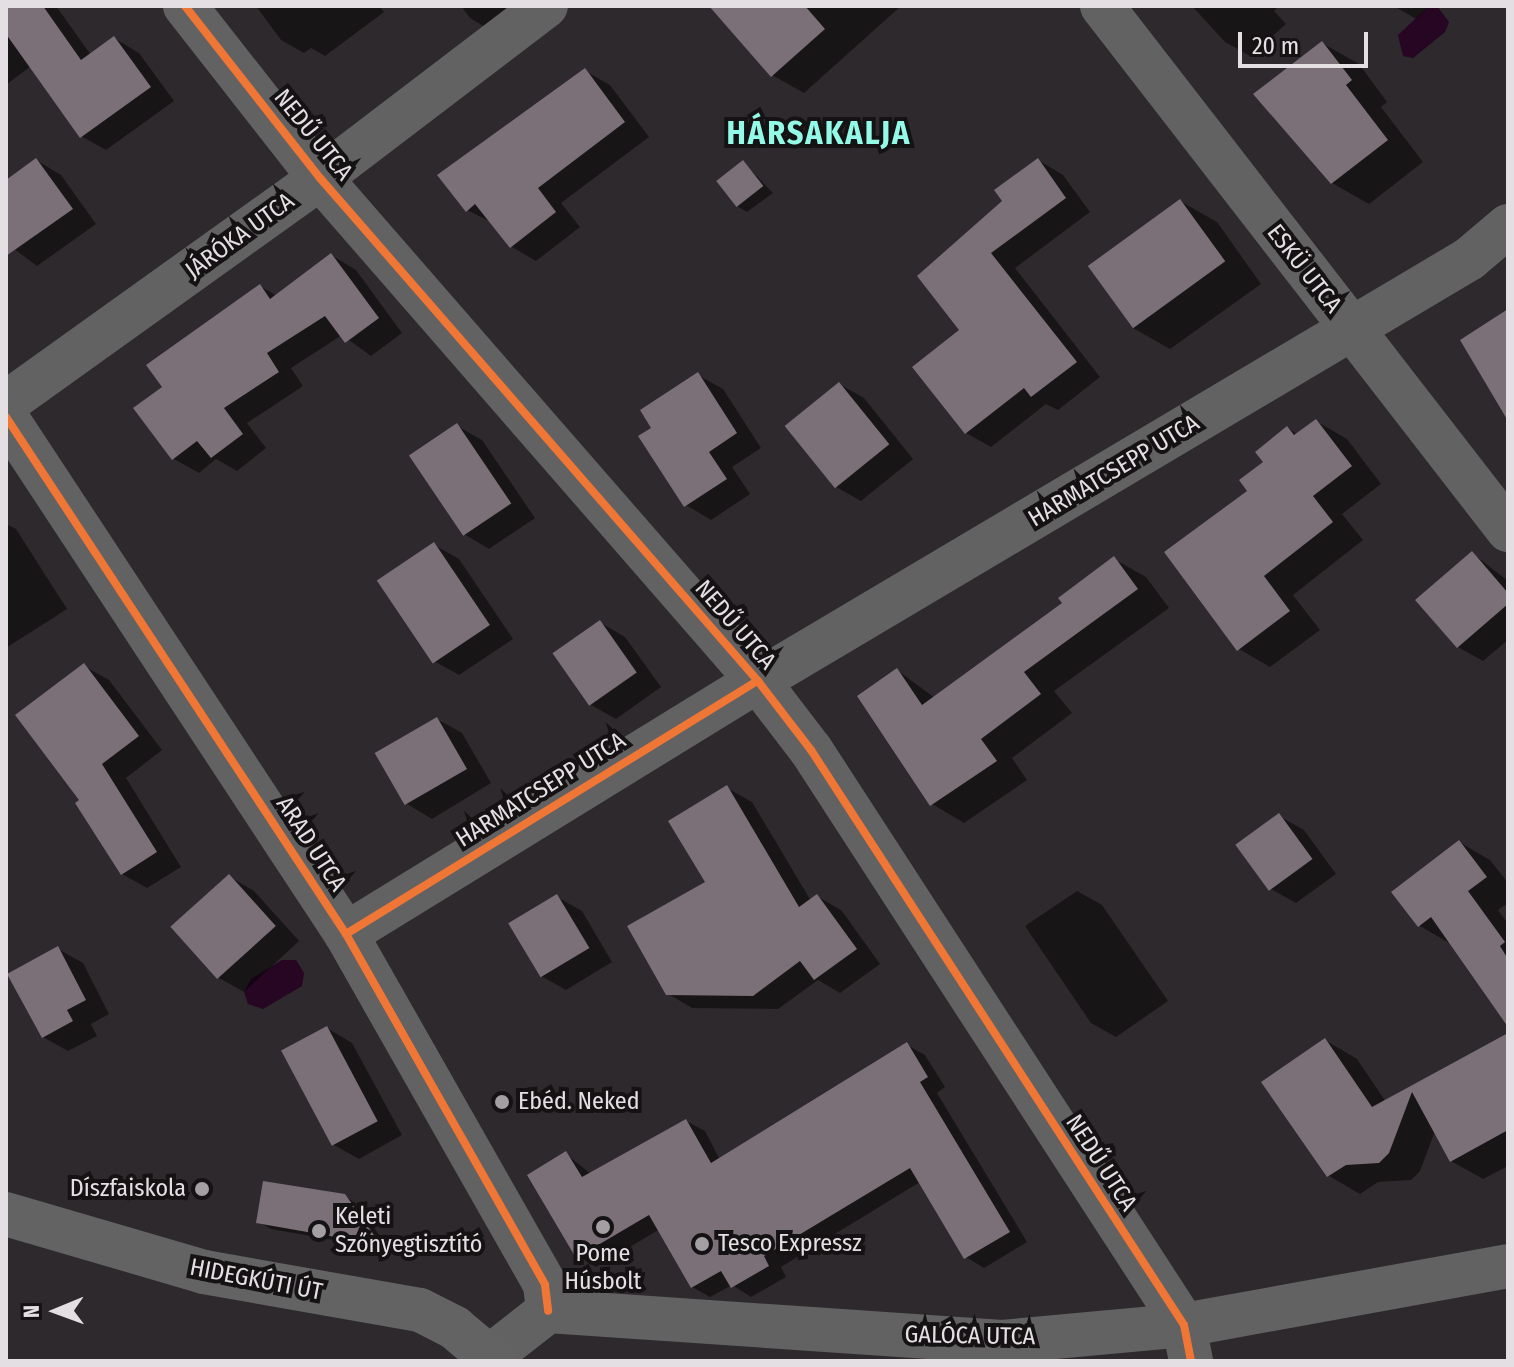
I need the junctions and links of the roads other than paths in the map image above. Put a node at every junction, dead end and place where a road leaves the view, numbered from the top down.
1 (185, 6) edge
2 (546, 6) edge
3 (1102, 6) edge
4 (320, 178) junction
5 (1508, 226) edge
6 (1352, 330) junction
7 (6, 403) edge
8 (6, 417) edge
9 (1508, 530) edge
10 (758, 681) junction
11 (346, 934) junction
12 (6, 1214) edge
13 (1508, 1266) edge
14 (548, 1311) junction
15 (1188, 1343) edge
16 (489, 1359) edge

1 - 4 street, NEDŰ UTCA
2 - 4 street, JÁRÓKA UTCA
3 - 6 street, ESKÜ UTCA
4 - 7 street, JÁRÓKA UTCA
4 - 10 street, NEDŰ UTCA
5 - 6 street, HARMATCSEPP UTCA
6 - 9 street, ESKÜ UTCA
6 - 10 street, HARMATCSEPP UTCA
8 - 11 street, ARAD UTCA
10 - 11 street, HARMATCSEPP UTCA
10 - 15 street, NEDŰ UTCA
11 - 14 street, ARAD UTCA
12 - 16 main road, HIDEGKÚTI ÚT
13 - 15 street, GALÓCA UTCA
14 - 15 street, GALÓCA UTCA
14 - 16 street

